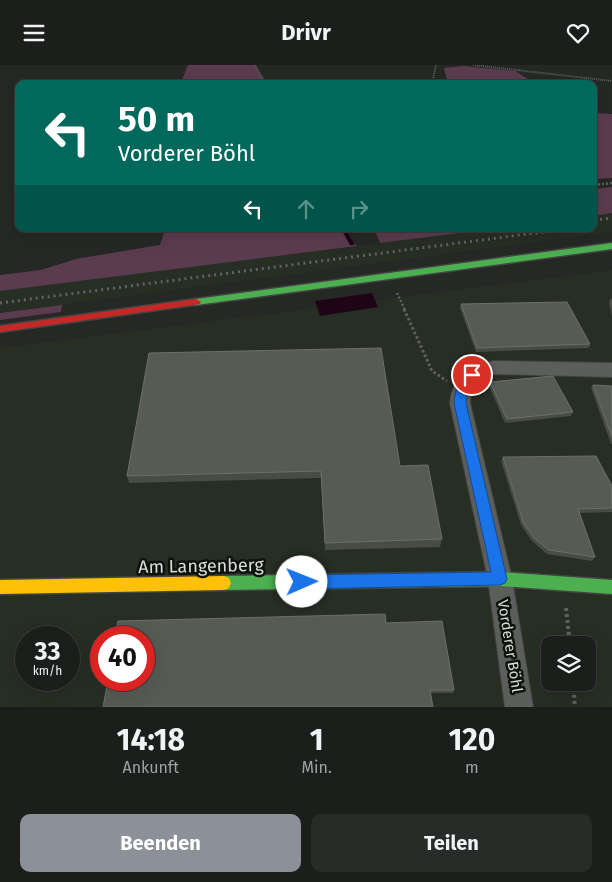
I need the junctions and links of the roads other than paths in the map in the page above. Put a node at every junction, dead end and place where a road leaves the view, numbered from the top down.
1 (612, 245) edge
2 (0, 329) edge
3 (612, 370) edge
4 (500, 579) junction
5 (0, 587) edge
6 (612, 587) edge
7 (519, 707) edge

1 - 2 main road
3 - 4 street, Vorderer Böhl
4 - 5 main road, Am Langenberg
4 - 6 main road, Am Langenberg
4 - 7 street, Vorderer Böhl

